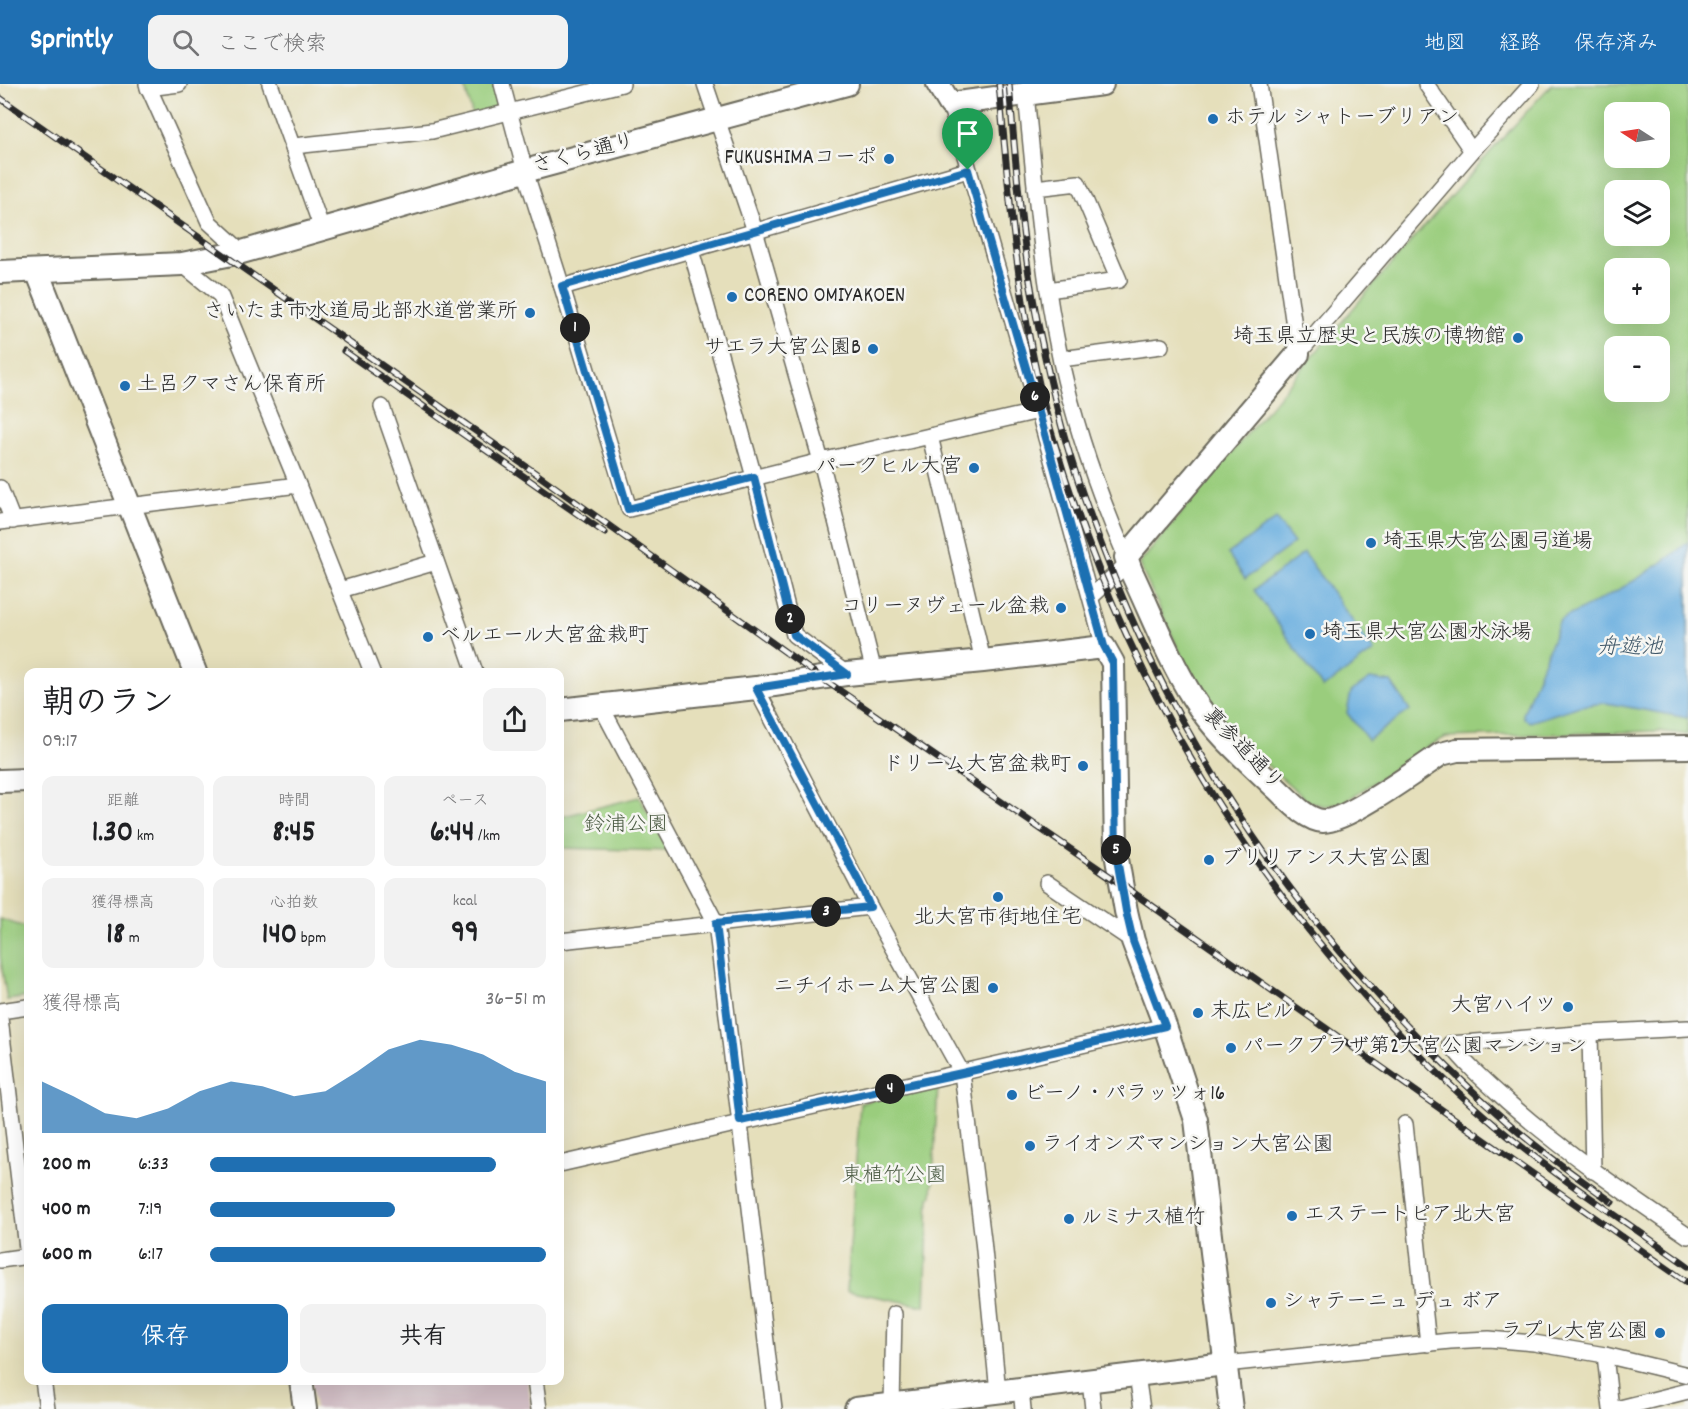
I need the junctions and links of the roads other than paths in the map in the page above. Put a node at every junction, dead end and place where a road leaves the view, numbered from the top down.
1 (179, 84) edge
2 (270, 84) edge
3 (502, 84) edge
4 (622, 84) edge
5 (705, 84) edge
6 (847, 84) edge
7 (938, 84) edge
8 (1102, 84) edge
9 (1259, 84) edge
10 (1426, 84) edge
11 (1532, 84) edge
12 (147, 86) edge
13 (1027, 89) edge
14 (950, 104) junction
15 (511, 113) junction
16 (717, 120) junction
17 (294, 146) junction
18 (1472, 151) junction
19 (968, 170) junction
20 (525, 171) junction
21 (1035, 188) junction
22 (322, 229) junction
23 (755, 231) junction
24 (691, 250) junction
25 (242, 252) junction
26 (182, 264) junction
27 (37, 271) junction
28 (0, 272) edge
29 (562, 286) junction
30 (1048, 290) junction
31 (1161, 346) dead end
32 (1298, 354) junction
33 (1061, 359) junction
34 (382, 407) dead end
35 (1039, 411) junction
36 (930, 436) junction
37 (821, 460) junction
38 (754, 477) junction
39 (298, 485) junction
40 (0, 488) edge
41 (130, 506) junction
42 (6, 521) edge
43 (1127, 560) junction
44 (436, 562) junction
45 (340, 590) junction
46 (1091, 597) junction
47 (1104, 646) junction
48 (983, 661) junction
49 (193, 668) edge
50 (370, 668) edge
51 (474, 668) edge
52 (874, 672) junction
53 (847, 674) junction
54 (756, 688) junction
55 (601, 706) junction
56 (564, 711) edge
57 (1688, 747) edge
58 (24, 780) edge
59 (0, 781) edge
60 (1047, 883) dead end
61 (870, 907) junction
62 (716, 923) junction
63 (564, 941) edge
64 (1133, 941) junction
65 (24, 1008) edge
66 (0, 1011) edge
67 (0, 1018) edge
68 (1165, 1026) junction
69 (1688, 1028) edge
70 (1590, 1033) junction
71 (962, 1073) junction
72 (740, 1121) junction
73 (1405, 1124) dead end
74 (564, 1163) edge
75 (1593, 1171) junction
76 (24, 1223) edge
77 (1688, 1236) edge
78 (24, 1257) edge
79 (0, 1260) edge
80 (894, 1314) dead end
81 (1428, 1344) junction
82 (1605, 1355) junction
83 (1225, 1364) junction
84 (1137, 1375) junction
85 (1688, 1375) edge
86 (1089, 1381) junction
87 (44, 1385) edge
88 (302, 1385) edge
89 (536, 1385) edge
90 (1688, 1391) edge
91 (998, 1392) junction
92 (1022, 1399) edge
93 (954, 1403) edge
94 (888, 1406) edge
95 (47, 1409) edge
96 (304, 1409) edge
97 (539, 1409) edge
98 (774, 1409) edge
99 (856, 1409) edge
100 (1093, 1409) edge
101 (1142, 1409) edge
102 (1231, 1409) edge
103 (1611, 1409) edge
104 (1616, 1409) edge

1 - 12 street
2 - 17 street
3 - 15 street
4 - 15 street
5 - 16 street
6 - 16 street, さくら通り
7 - 14 street
8 - 13 street
9 - 32 street
10 - 18 street
11 - 18 street
12 - 25 street
13 - 14 street
13 - 21 street
14 - 19 street
15 - 17 street
15 - 20 street
16 - 20 street, さくら通り
16 - 23 street
17 - 22 street
18 - 32 street
19 - 23 street
19 - 35 street
20 - 22 street, さくら通り
20 - 29 street
21 - 30 street
21 - 30 street
22 - 25 street, さくら通り
23 - 24 street
23 - 37 street
24 - 29 street
24 - 38 street
25 - 26 street, さくら通り
26 - 27 street, さくら通り
26 - 39 street
27 - 28 street, さくら通り
27 - 41 street
29 - 38 street
30 - 33 street
31 - 33 street
32 - 43 street
33 - 43 street
34 - 44 street
35 - 36 street
35 - 46 street
36 - 37 street
36 - 48 street
37 - 38 street
37 - 52 street
38 - 53 street
39 - 41 street
39 - 45 street
40 - 42 street
41 - 42 street
41 - 49 street
43 - 46 street
43 - 57 street, 裏参道通り
44 - 45 street
44 - 51 street
45 - 50 street
46 - 47 street
47 - 48 street
47 - 64 street
48 - 52 street
52 - 53 street
53 - 54 street
54 - 55 street
54 - 61 street
55 - 56 street
55 - 62 street
58 - 59 street
60 - 64 street
61 - 62 street
61 - 71 street
62 - 63 street
62 - 72 street
64 - 68 street
65 - 66 street
67 - 76 street
68 - 71 street
68 - 83 street
69 - 70 street
70 - 75 street
70 - 75 street
71 - 72 street
71 - 91 street
72 - 74 street
72 - 98 street
73 - 81 street
75 - 77 street
78 - 79 street
80 - 94 street
81 - 82 street
81 - 83 street
82 - 85 street
82 - 103 street
83 - 84 street
83 - 102 street
84 - 86 street
84 - 101 street
86 - 92 street
86 - 100 street
87 - 95 street
88 - 96 street
89 - 97 street
90 - 104 street
91 - 92 street
91 - 93 street
93 - 94 street
94 - 99 street

